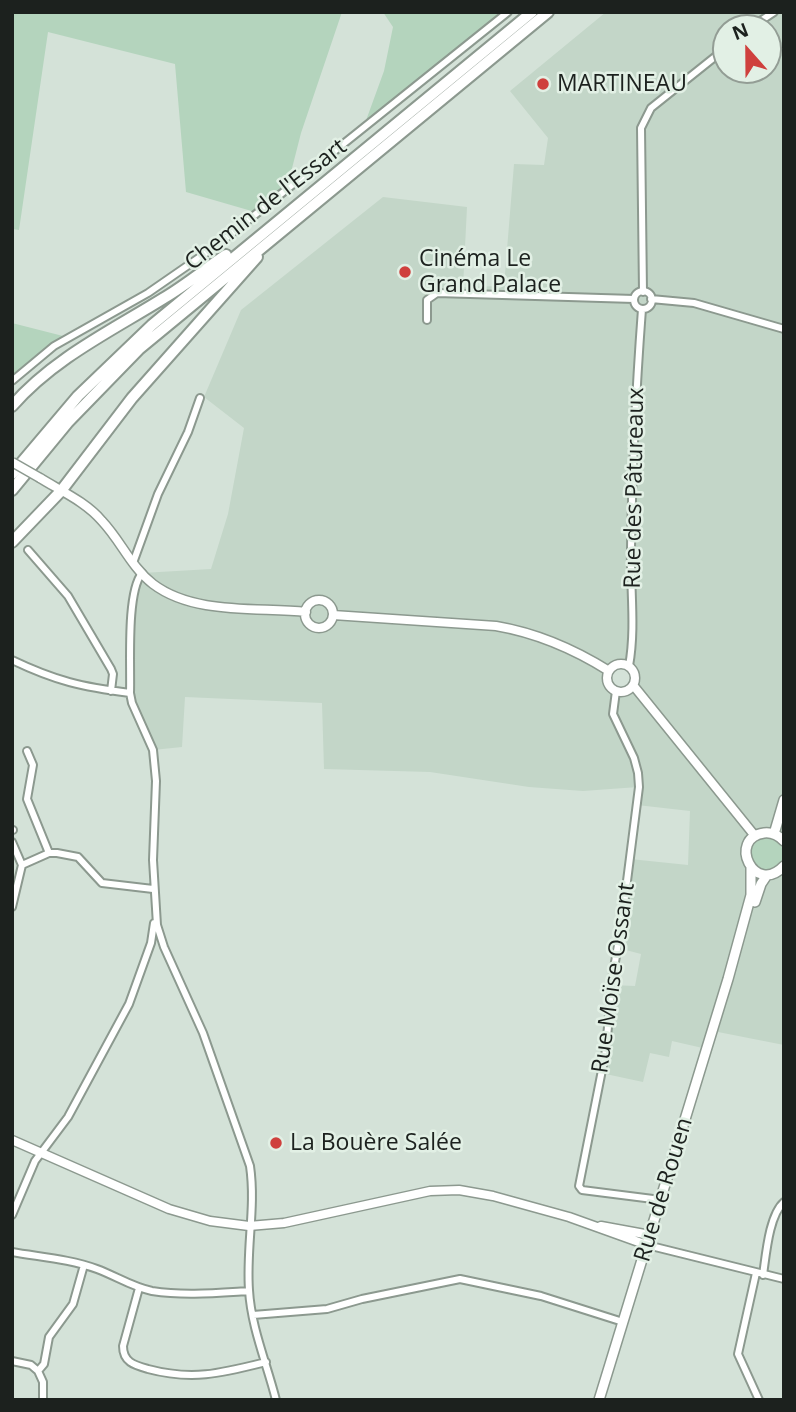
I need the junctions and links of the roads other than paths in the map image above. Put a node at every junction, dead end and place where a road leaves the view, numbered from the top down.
1 (508, 12) edge
2 (532, 12) edge
3 (548, 12) edge
4 (712, 59) edge
5 (273, 230) junction
6 (643, 292) junction
7 (634, 299) junction
8 (652, 299) junction
9 (642, 309) junction
10 (427, 320) dead end
11 (784, 329) edge
12 (12, 381) edge
13 (201, 398) dead end
14 (12, 406) edge
15 (12, 462) edge
16 (12, 474) edge
17 (12, 490) edge
18 (61, 491) junction
19 (12, 542) edge
20 (28, 550) dead end
21 (133, 563) junction
22 (142, 573) junction
23 (306, 612) junction
24 (333, 615) junction
25 (12, 660) edge
26 (629, 666) junction
27 (609, 671) junction
28 (633, 685) junction
29 (111, 691) junction
30 (616, 691) junction
31 (130, 693) junction
32 (27, 751) dead end
33 (784, 800) edge
34 (774, 834) junction
35 (755, 836) junction
36 (784, 841) edge
37 (12, 842) edge
38 (49, 853) junction
39 (22, 865) junction
40 (751, 868) junction
41 (783, 868) edge
42 (767, 875) junction
43 (153, 889) junction
44 (12, 907) edge
45 (155, 914) junction
46 (160, 939) junction
47 (151, 943) junction
48 (729, 979) junction
49 (12, 1140) edge
50 (41, 1152) junction
51 (661, 1200) junction
52 (784, 1202) edge
53 (12, 1215) edge
54 (249, 1226) junction
55 (598, 1226) junction
56 (650, 1235) junction
57 (647, 1245) junction
58 (12, 1252) edge
59 (84, 1265) junction
60 (760, 1274) junction
61 (784, 1279) edge
62 (139, 1288) junction
63 (249, 1291) junction
64 (253, 1315) junction
65 (624, 1322) junction
66 (12, 1361) edge
67 (265, 1362) junction
68 (38, 1371) junction
69 (43, 1400) edge
70 (275, 1400) edge
71 (599, 1400) edge
72 (759, 1400) edge

1 - 12 street, Chemin de l'Essart
2 - 5 highway
3 - 5 highway
4 - 6 street
5 - 14 highway
5 - 16 highway
5 - 17 highway
5 - 18 highway
6 - 7 street
6 - 8 street
7 - 9 street
7 - 10 street
8 - 9 street
8 - 11 street
9 - 26 street, Rue des Pâtureaux
13 - 21 street
15 - 18 street, bridge
18 - 19 highway
18 - 21 street
20 - 29 street
21 - 22 street
22 - 23 street
22 - 31 street
23 - 24 street
23 - 24 street
24 - 27 street
25 - 29 street
26 - 27 street
26 - 28 street
27 - 30 street
28 - 30 street
28 - 35 street
29 - 31 street
30 - 51 street, Rue Moïse Ossant
31 - 43 street
32 - 38 street
33 - 34 main road
34 - 35 main road
34 - 36 main road
35 - 40 main road, Rue de Rouen
37 - 39 street
38 - 39 street
38 - 43 street
39 - 44 street
40 - 42 main road
40 - 48 main road, Rue de Rouen
41 - 42 main road
42 - 48 main road, Rue de Rouen
43 - 45 street
45 - 46 street
45 - 47 street
46 - 47 street
46 - 54 street
47 - 50 street
48 - 51 main road, Rue de Rouen
49 - 50 street
50 - 53 street
50 - 54 street
51 - 56 main road, Rue de Rouen
52 - 60 street
54 - 55 street
54 - 63 street
55 - 56 street
55 - 57 street
56 - 57 main road, Rue de Rouen
57 - 60 street
57 - 65 main road, Rue de Rouen
58 - 59 street
59 - 62 street
59 - 68 street
60 - 61 street
60 - 72 street
62 - 63 street
62 - 67 street
63 - 64 street
64 - 65 street
64 - 67 street
65 - 71 main road, Rue de Rouen
66 - 68 street
67 - 70 street
68 - 69 street

